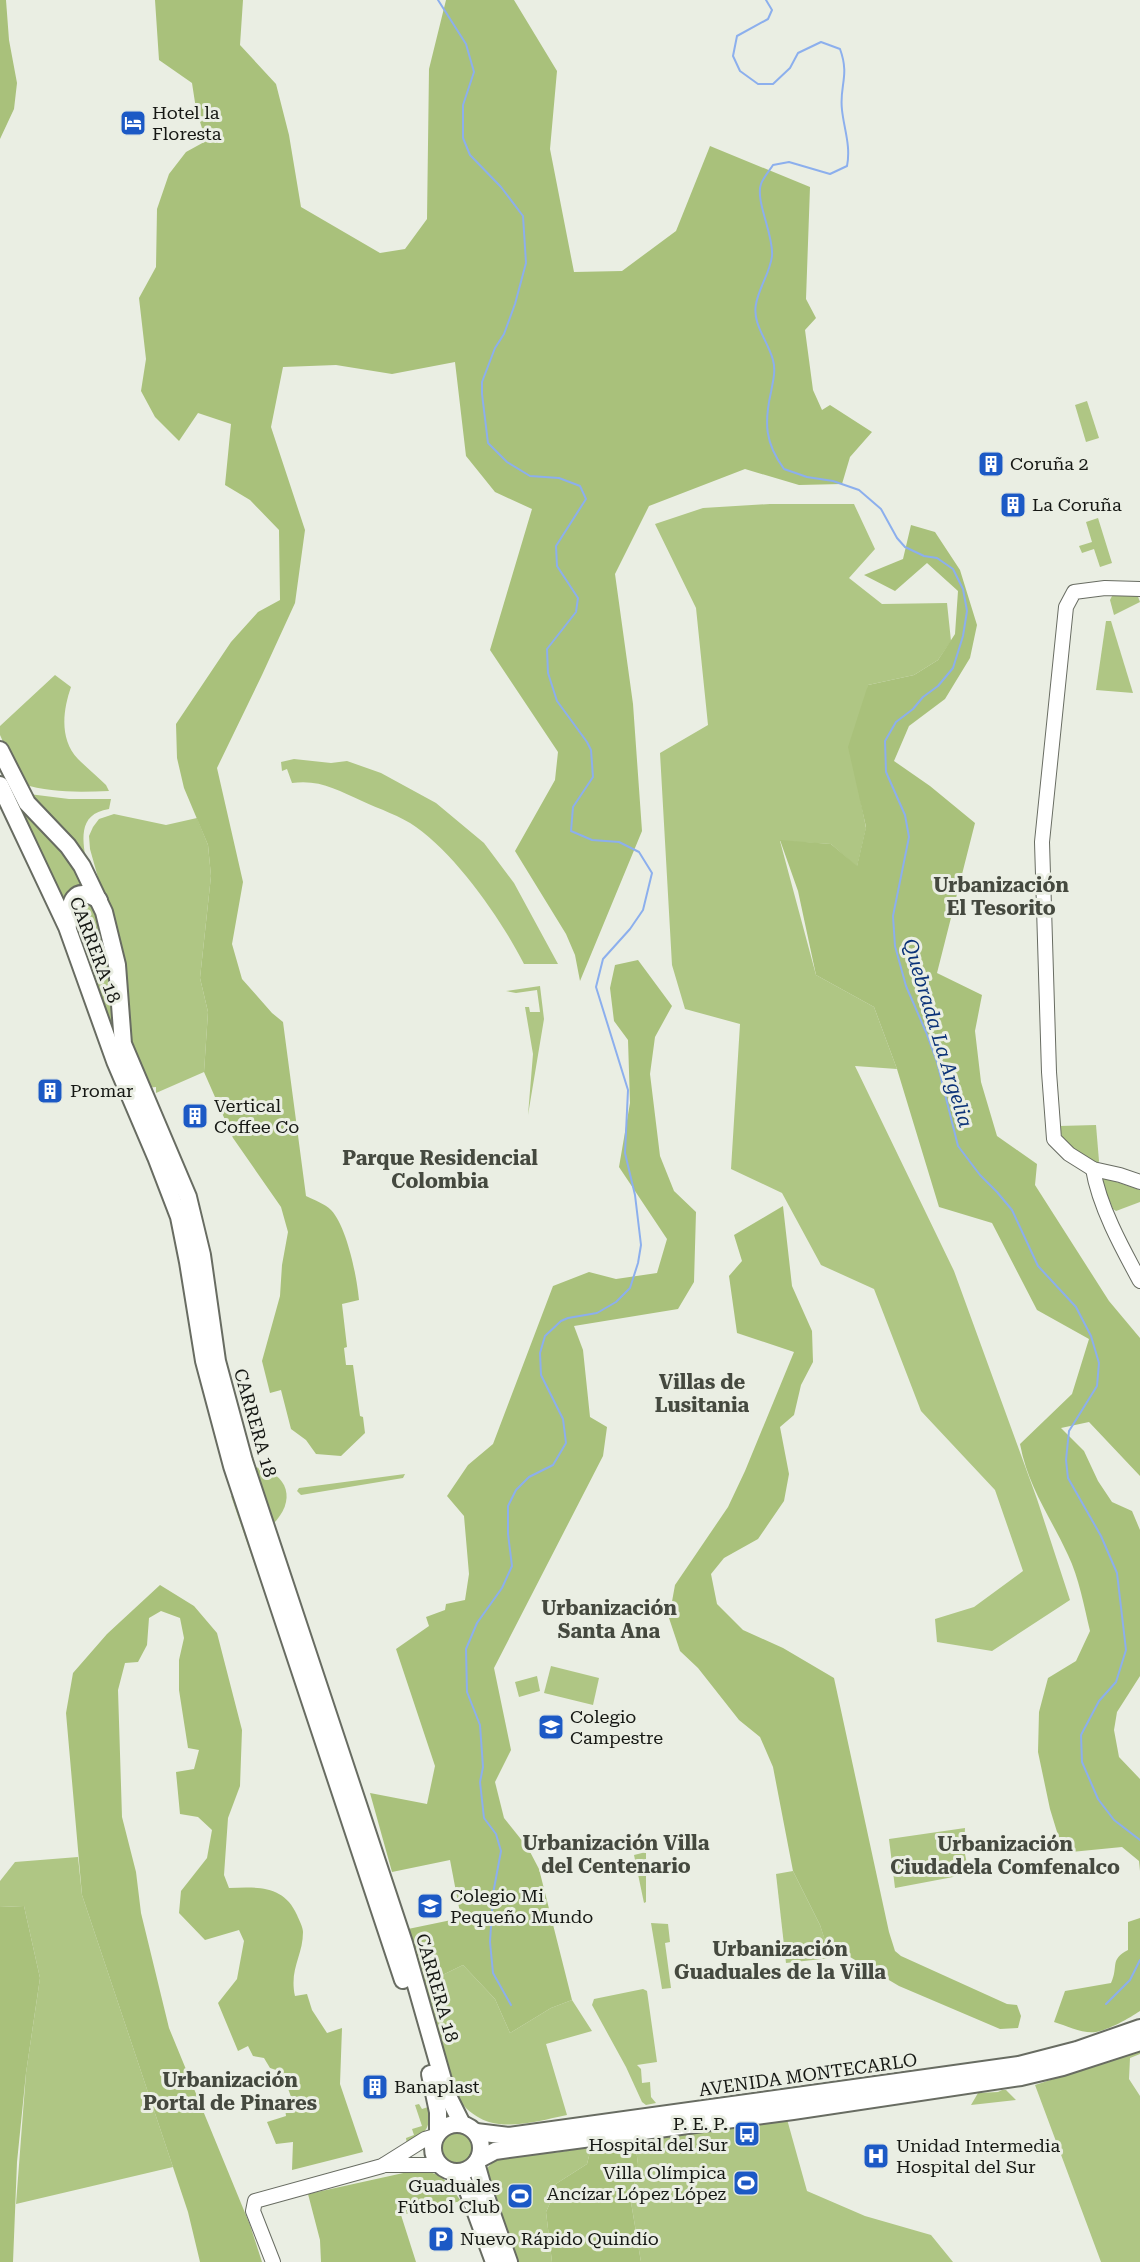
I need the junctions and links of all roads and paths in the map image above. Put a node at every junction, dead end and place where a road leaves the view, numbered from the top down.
1 (1140, 589) edge
2 (0, 750) edge
3 (0, 785) edge
4 (99, 900) junction
5 (68, 927) junction
6 (1093, 1169) junction
7 (1140, 1182) edge
8 (1140, 1281) edge
9 (1140, 2028) edge
10 (1140, 2042) edge
11 (469, 2128) junction
12 (436, 2134) junction
13 (477, 2161) junction
14 (440, 2165) junction
15 (382, 2166) junction
16 (458, 2172) junction
17 (273, 2262) edge
18 (494, 2262) edge
19 (509, 2262) edge

1 - 6 street
2 - 4 main road, CARRERA 18
3 - 5 main road, CARRERA 18
4 - 5 main road
4 - 11 main road, CARRERA 18
5 - 12 main road, CARRERA 18
6 - 7 street
6 - 8 street
9 - 11 main road, AVENIDA MONTECARLO
10 - 13 main road, AVENIDA MONTECARLO
11 - 12 main road
11 - 13 main road
12 - 14 main road
12 - 15 street
13 - 16 main road
13 - 19 main road
14 - 15 street
14 - 16 main road
15 - 17 street
16 - 18 main road

